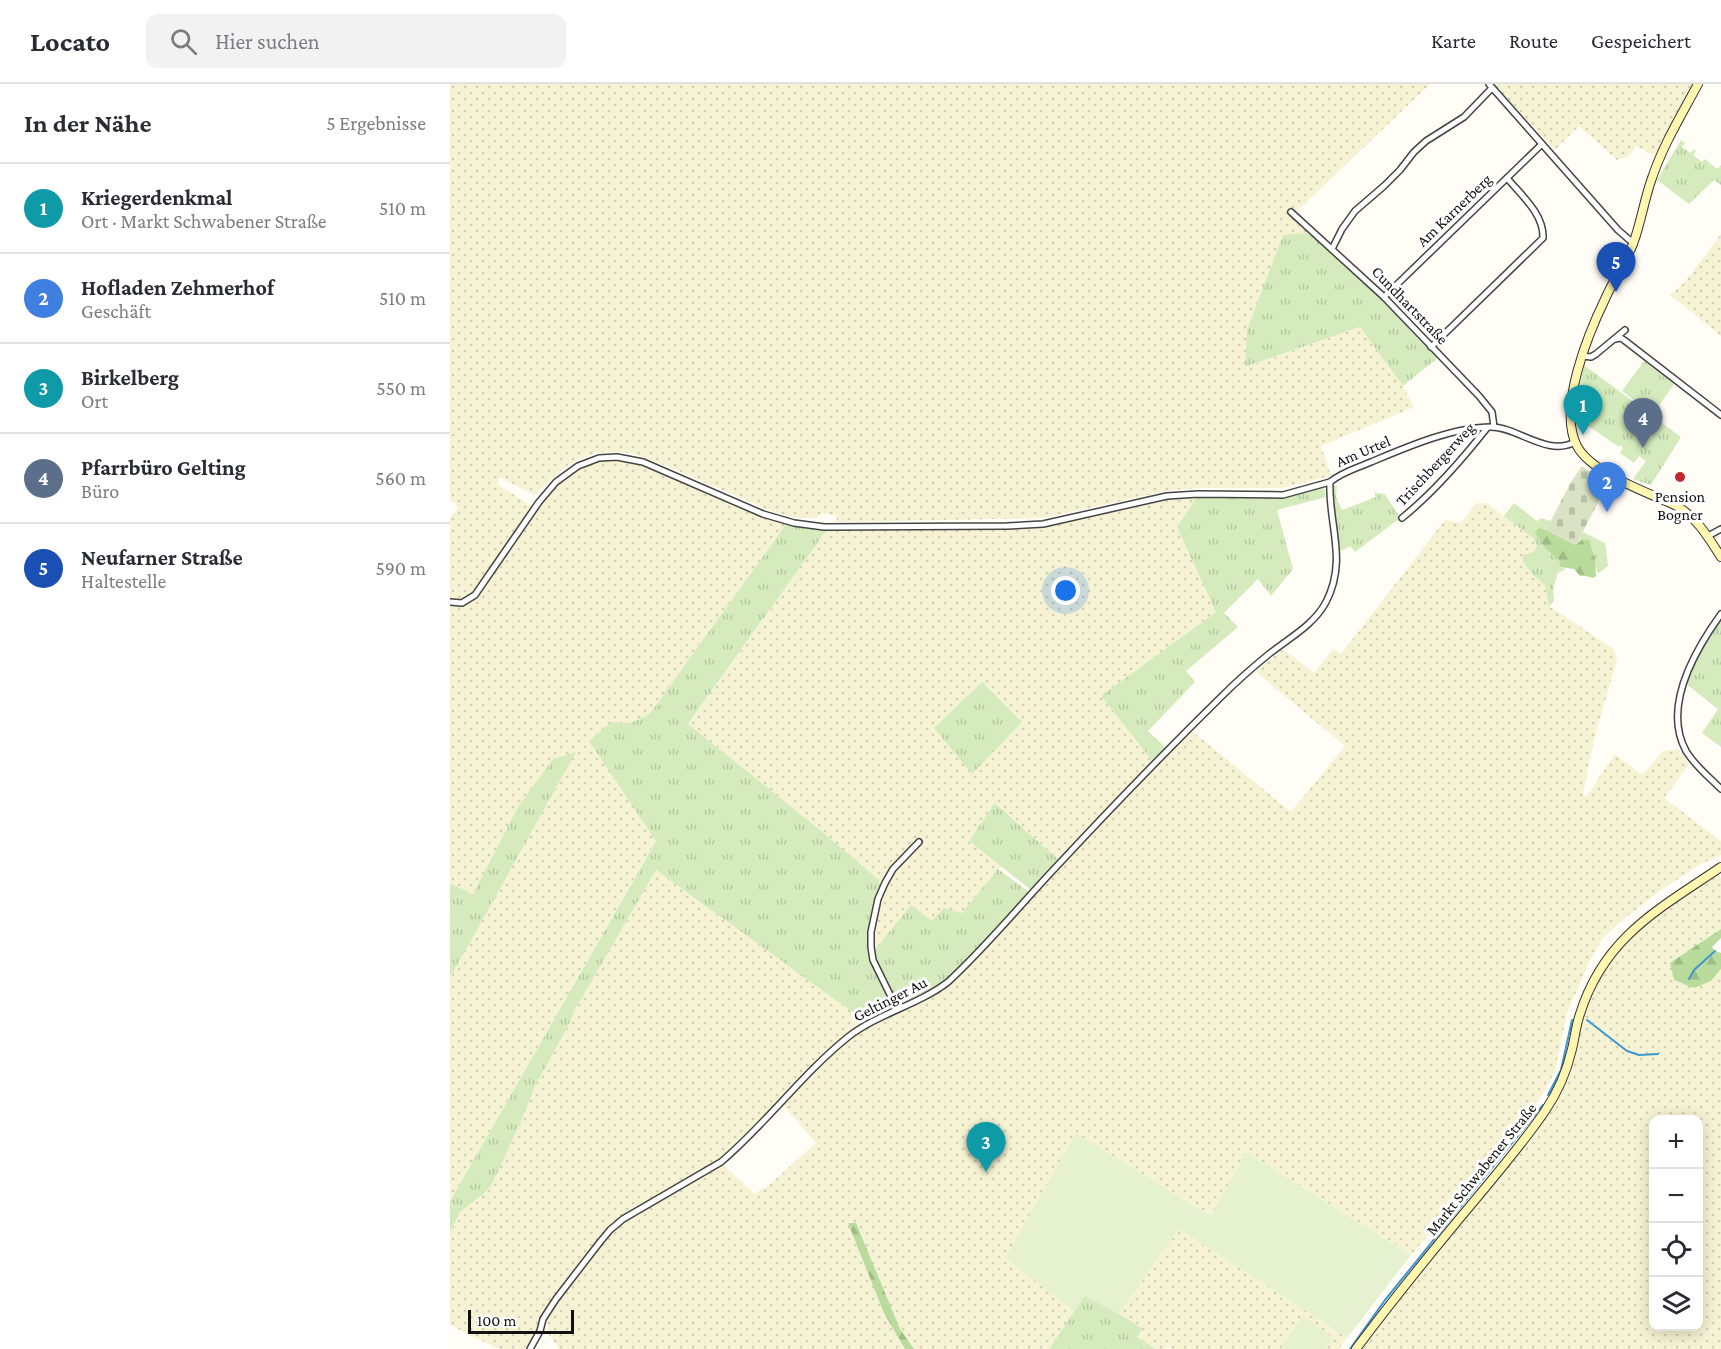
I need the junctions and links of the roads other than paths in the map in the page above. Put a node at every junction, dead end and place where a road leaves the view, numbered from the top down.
1 (1698, 84) edge
2 (1491, 86) edge
3 (1542, 144) junction
4 (1507, 178) junction
5 (1292, 212) dead end
6 (1633, 243) junction
7 (1332, 249) junction
8 (1384, 297) junction
9 (1625, 330) dead end
10 (1615, 339) junction
11 (1431, 347) junction
12 (1582, 356) junction
13 (1721, 415) edge
14 (1494, 427) junction
15 (1487, 428) junction
16 (1575, 442) junction
17 (1330, 482) junction
18 (1402, 518) dead end
19 (1721, 529) edge
20 (1708, 536) junction
21 (1721, 557) edge
22 (450, 602) edge
23 (1721, 614) edge
24 (1234, 684) joint
25 (1721, 789) edge
26 (919, 842) dead end
27 (1721, 867) edge
28 (897, 1009) junction
29 (530, 1349) edge
30 (1356, 1349) edge

1 - 6 main road
2 - 3 street
2 - 7 street
3 - 4 street, Am Karnerberg
3 - 6 street
4 - 8 street, Am Karnerberg
4 - 11 street
5 - 7 street, Cundhartstraße
6 - 12 main road
7 - 8 street, Cundhartstraße
8 - 11 street, Cundhartstraße
9 - 10 street
10 - 12 street
10 - 13 street
11 - 14 street, Cundhartstraße
12 - 16 main road
14 - 15 street, Am Urtel
14 - 16 street, Am Urtel
15 - 17 street, Am Urtel
15 - 18 street, Trischbergerweg
16 - 20 main road
17 - 22 street
17 - 24 street, Am Urtel
19 - 20 street
20 - 21 main road
23 - 25 street
24 - 28 street, Geltinger Au
26 - 28 street
27 - 30 main road, Markt Schwabener Straße
28 - 29 street, Geltinger Au

